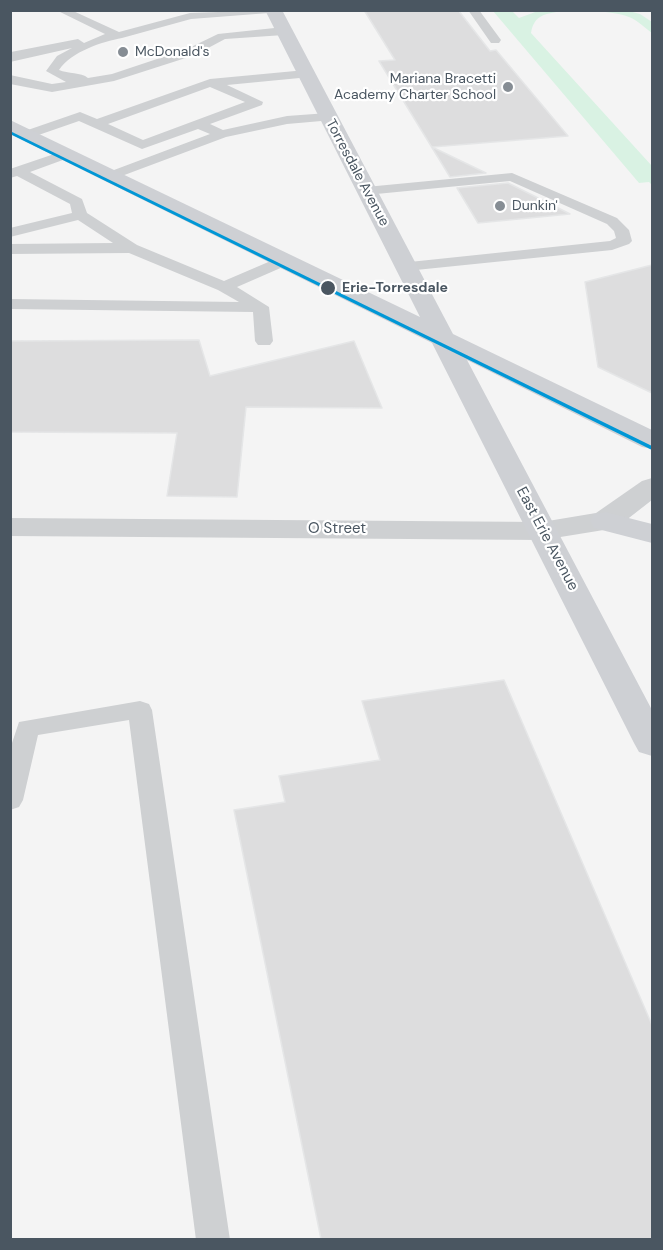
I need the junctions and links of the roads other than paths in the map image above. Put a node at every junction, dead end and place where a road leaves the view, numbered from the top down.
1 (61, 10) edge
2 (271, 10) edge
3 (473, 10) edge
4 (182, 18) junction
5 (212, 31) junction
6 (284, 31) junction
7 (113, 36) junction
8 (495, 40) dead end
9 (205, 44) junction
10 (10, 58) edge
11 (198, 59) junction
12 (306, 75) junction
13 (10, 79) edge
14 (215, 82) junction
15 (328, 117) junction
16 (96, 124) junction
17 (198, 124) junction
18 (19, 130) edge
19 (222, 134) junction
20 (66, 154) junction
21 (14, 172) edge
22 (111, 176) junction
23 (366, 191) junction
24 (80, 215) junction
25 (10, 233) edge
26 (131, 248) junction
27 (10, 249) edge
28 (286, 260) junction
29 (406, 266) junction
30 (224, 286) junction
31 (10, 304) edge
32 (261, 307) junction
33 (441, 336) junction
34 (264, 341) dead end
35 (652, 441) edge
36 (652, 488) edge
37 (605, 522) junction
38 (10, 527) edge
39 (542, 531) junction
40 (652, 534) edge
41 (652, 743) edge
42 (10, 800) edge
43 (213, 1239) edge

1 - 7 lane
2 - 4 lane
2 - 6 main road, Torresdale Avenue
3 - 8 lane
4 - 5 lane
4 - 7 lane
5 - 6 lane
5 - 9 lane
6 - 12 main road, Torresdale Avenue
7 - 9 lane
7 - 10 lane
9 - 11 lane
11 - 13 lane
11 - 14 lane
12 - 14 lane
12 - 15 main road, Torresdale Avenue
14 - 16 lane
14 - 17 lane
15 - 19 lane
15 - 23 main road, Torresdale Avenue
16 - 17 lane
16 - 18 lane
17 - 19 lane
18 - 20 main road
19 - 22 lane
20 - 21 lane
20 - 22 main road
21 - 24 lane
22 - 28 main road
23 - 29 main road, Torresdale Avenue
23 - 29 lane
24 - 25 lane
24 - 26 lane
26 - 27 lane
26 - 30 lane
28 - 30 lane
28 - 33 main road
29 - 33 main road, Torresdale Avenue
30 - 32 lane
31 - 32 lane
32 - 34 lane
33 - 35 main road
33 - 39 main road, East Erie Avenue
36 - 37 street, O Street
37 - 39 street, O Street
37 - 40 main road
38 - 39 street, O Street
39 - 41 main road, East Erie Avenue
42 - 43 lane

